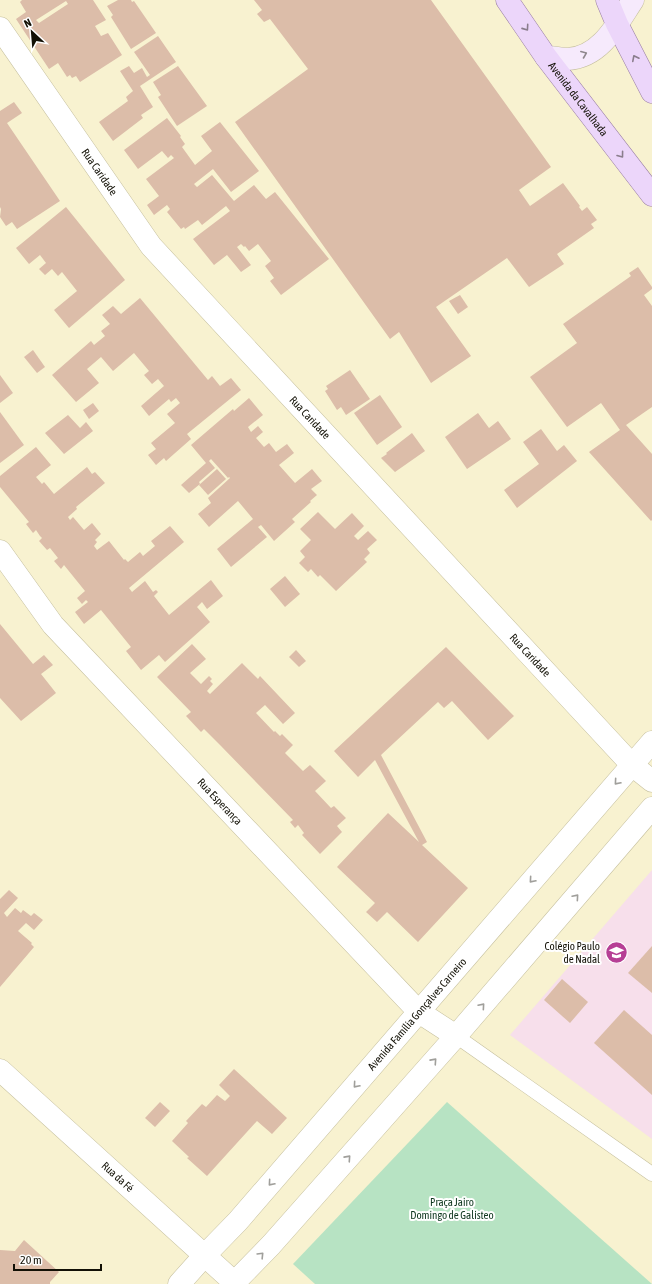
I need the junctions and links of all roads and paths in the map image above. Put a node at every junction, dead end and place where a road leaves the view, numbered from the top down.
1 (507, 0) edge
2 (607, 0) edge
3 (633, 0) edge
4 (617, 24) junction
5 (0, 28) edge
6 (546, 57) junction
7 (652, 92) edge
8 (652, 195) edge
9 (0, 551) edge
10 (652, 742) edge
11 (632, 765) junction
12 (652, 781) edge
13 (652, 808) edge
14 (419, 1012) junction
15 (456, 1036) junction
16 (0, 1070) edge
17 (652, 1174) edge
18 (204, 1256) junction
19 (179, 1284) edge
20 (234, 1284) edge

1 -> 6 main road, Avenida da Cavalhada
2 - 4 main road
3 - 4 main road
6 -> 4 main road
7 -> 4 main road
5 - 11 street, Rua Caridade
6 -> 8 main road, Avenida da Cavalhada
9 - 14 street, Rua Esperança
10 - 11 street, Avenida Família Gonçalves Carneiro
11 - 12 street, Rua Caridade
11 -> 14 street, Avenida Família Gonçalves Carneiro
15 -> 13 street
14 - 15 street, Rua Esperança
14 -> 18 street, Avenida Família Gonçalves Carneiro
15 - 17 lane
20 -> 15 street
16 - 18 street, Rua da Fé
18 - 19 street, Avenida Família Gonçalves Carneiro
18 - 20 street, Rua da Fé

